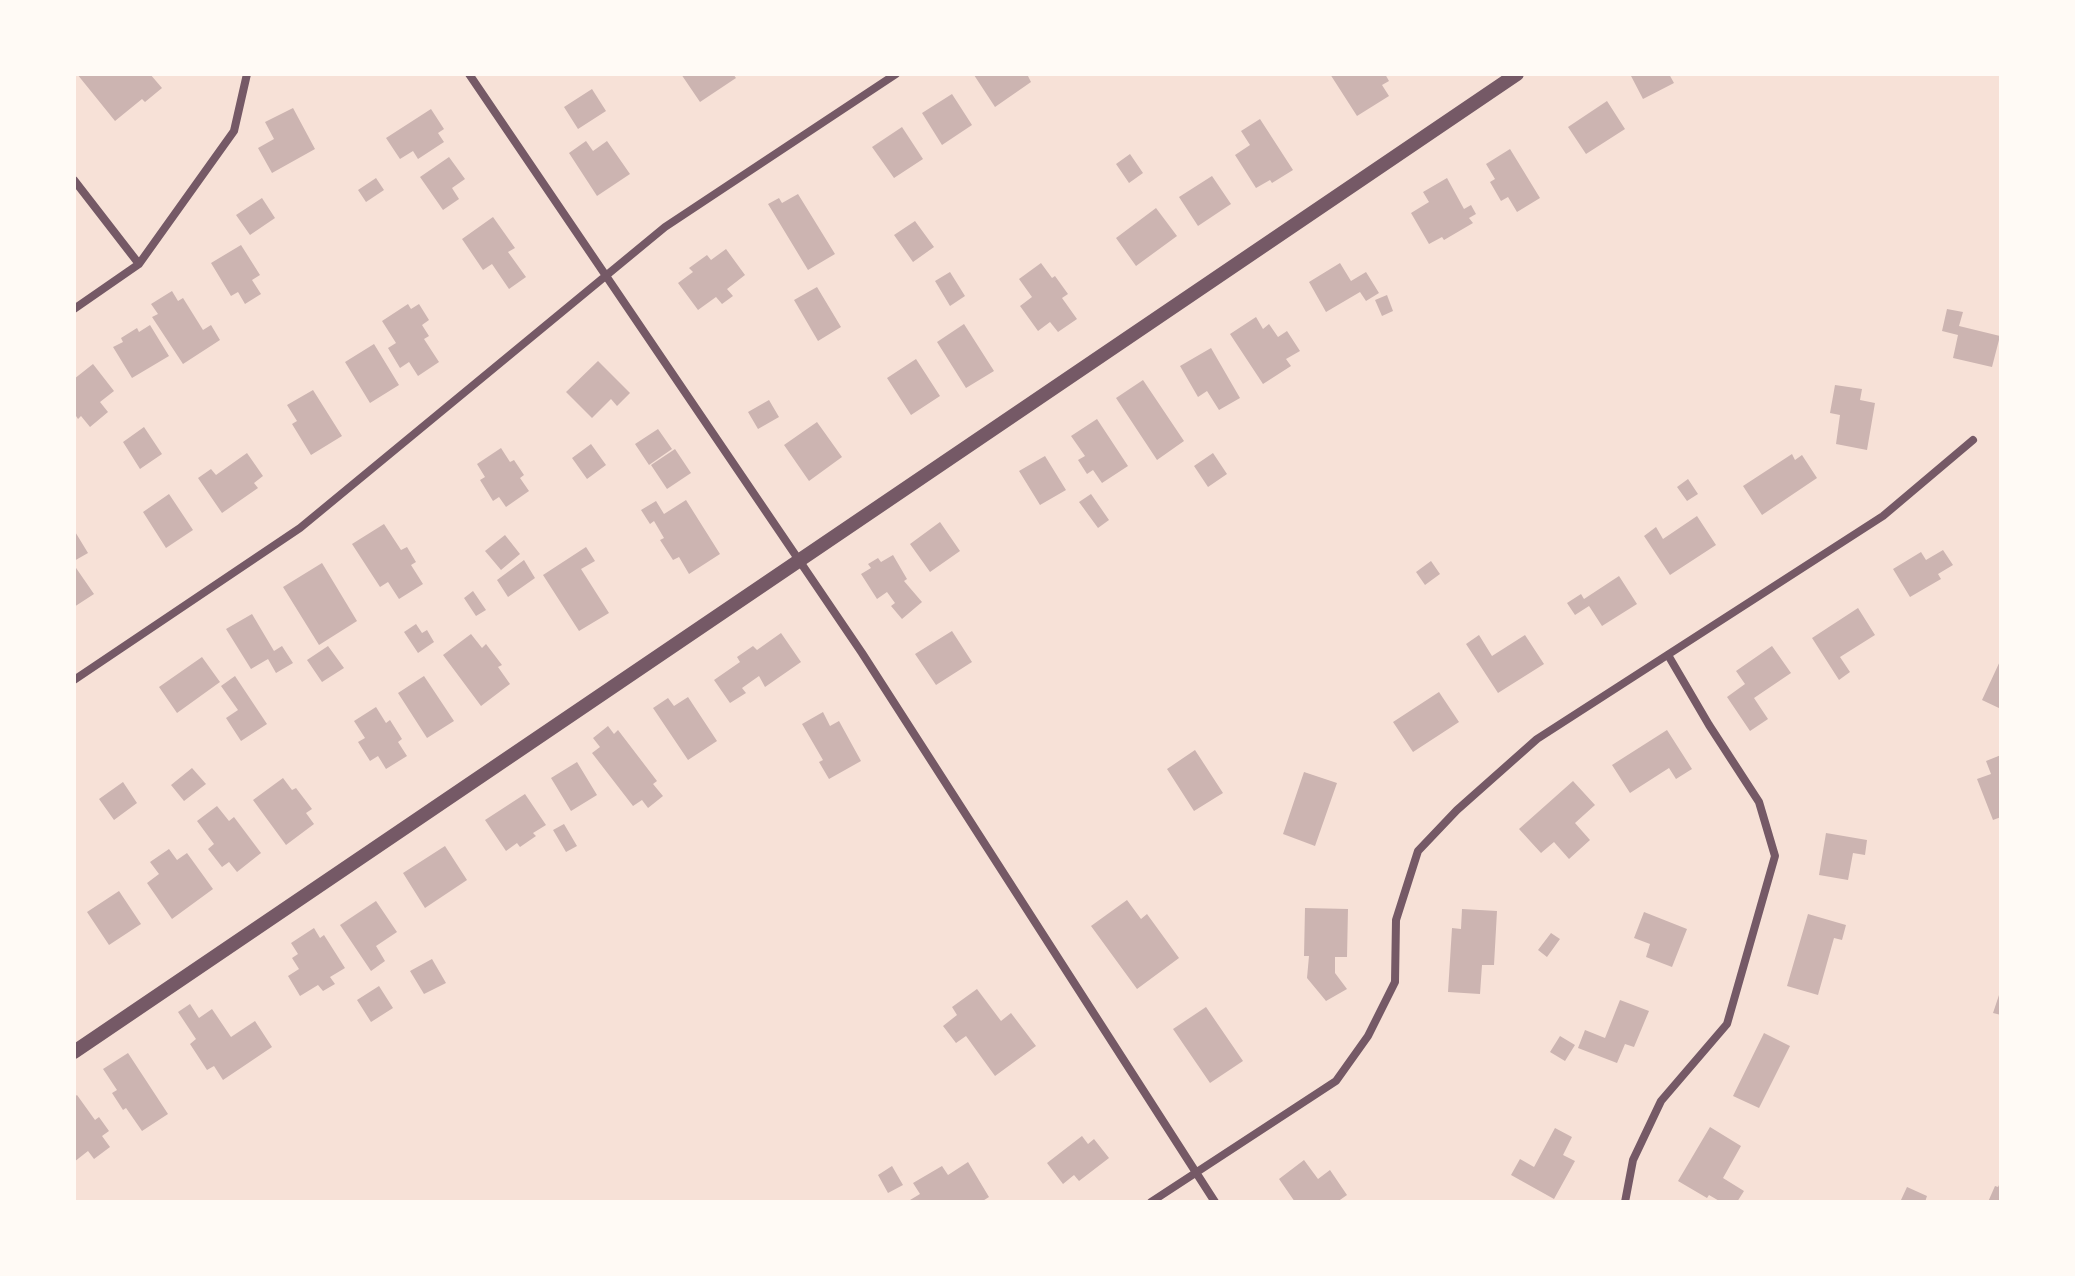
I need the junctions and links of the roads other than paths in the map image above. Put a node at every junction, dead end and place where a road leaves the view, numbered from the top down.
1 (247, 74) edge
2 (469, 74) edge
3 (896, 74) edge
4 (1517, 74) edge
5 (74, 180) edge
6 (139, 264) junction
7 (606, 276) junction
8 (74, 309) edge
9 (1973, 440) dead end
10 (799, 560) junction
11 (1668, 655) junction
12 (74, 680) edge
13 (74, 1052) edge
14 (1196, 1173) junction
15 (1151, 1202) edge
16 (1215, 1202) edge
17 (1625, 1202) edge

1 - 6 street
2 - 7 street
3 - 7 street
4 - 10 street
5 - 6 street
6 - 8 street
7 - 10 street
7 - 12 street
9 - 11 street
10 - 13 street
10 - 14 street
11 - 14 street
11 - 17 street
14 - 15 street
14 - 16 street

